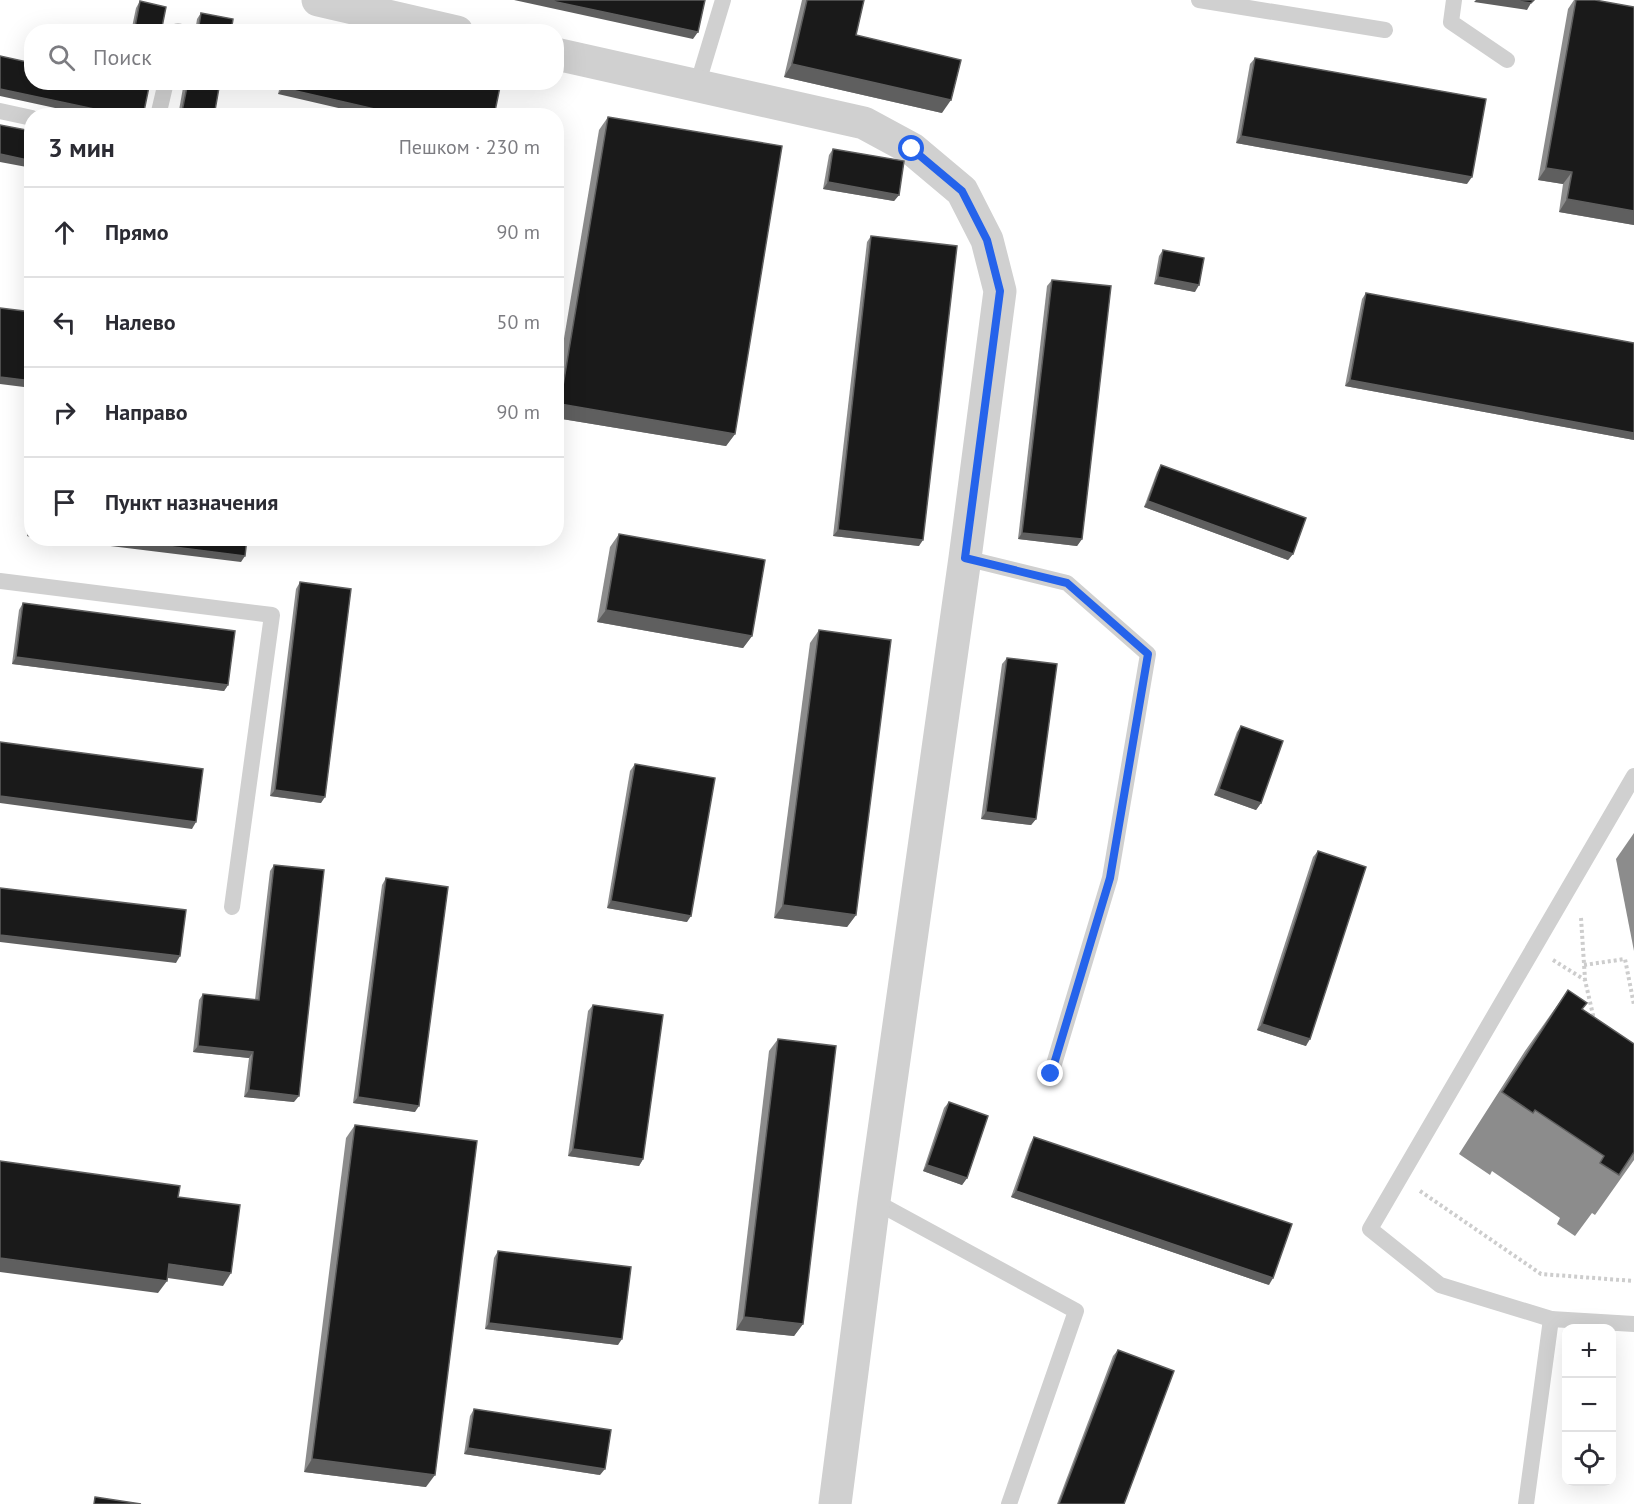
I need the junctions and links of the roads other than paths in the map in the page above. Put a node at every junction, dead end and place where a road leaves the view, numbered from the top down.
1 (318, 0) edge
2 (723, 0) edge
3 (1199, 0) edge
4 (1454, 0) edge
5 (422, 24) edge
6 (1384, 30) dead end
7 (564, 56) edge
8 (1507, 60) dead end
9 (697, 86) junction
10 (164, 90) edge
11 (160, 108) edge
12 (0, 111) edge
13 (24, 116) edge
14 (965, 558) junction
15 (0, 580) edge
16 (1634, 776) edge
17 (232, 907) dead end
18 (1051, 1074) dead end
19 (874, 1201) junction
20 (1551, 1318) junction
21 (1634, 1324) edge
22 (835, 1504) edge
23 (1009, 1504) edge
24 (1526, 1504) edge

1 - 5 street
2 - 9 lane
3 - 6 lane
4 - 8 lane
7 - 9 street
9 - 14 street
10 - 11 lane
12 - 13 lane
14 - 18 lane
14 - 19 street
15 - 17 lane
16 - 20 lane
19 - 22 street
19 - 23 lane
20 - 21 lane
20 - 24 lane

